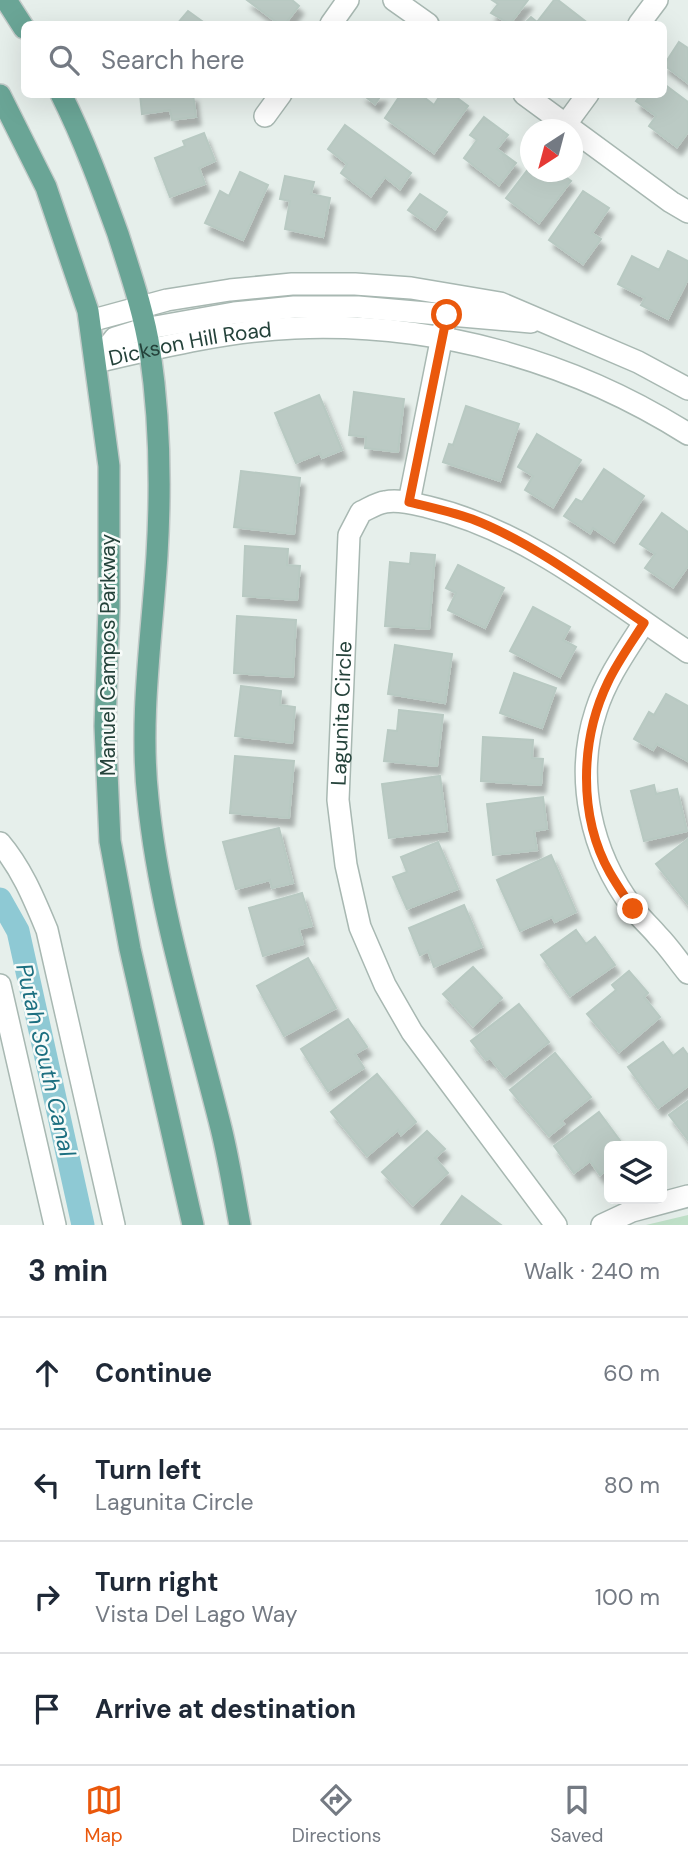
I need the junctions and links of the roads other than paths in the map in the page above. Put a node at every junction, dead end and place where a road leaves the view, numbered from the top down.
1 (6, 0) edge
2 (348, 0) edge
3 (394, 0) edge
4 (657, 0) edge
5 (333, 21) edge
6 (424, 21) edge
7 (641, 21) edge
8 (21, 23) edge
9 (0, 94) edge
10 (63, 98) edge
11 (278, 98) edge
12 (530, 98) edge
13 (585, 98) edge
14 (265, 116) dead end
15 (559, 119) edge
16 (570, 119) edge
17 (583, 137) edge
18 (688, 212) edge
19 (139, 307) junction
20 (447, 315) junction
21 (90, 321) junction
22 (544, 323) junction
23 (442, 338) junction
24 (147, 339) junction
25 (96, 362) junction
26 (688, 389) edge
27 (688, 434) edge
28 (409, 502) junction
29 (644, 623) junction
30 (688, 652) edge
31 (0, 843) edge
32 (688, 973) edge
33 (0, 985) edge
34 (688, 1196) edge
35 (55, 1225) edge
36 (114, 1225) edge
37 (193, 1225) edge
38 (240, 1225) edge
39 (556, 1225) edge
40 (602, 1225) edge

1 - 8 main road
2 - 5 street
3 - 6 street
4 - 7 street
9 - 21 main road, Manuel Campos Parkway
10 - 19 main road, Manuel Campos Parkway
11 - 14 street
12 - 15 street
13 - 16 street
17 - 18 street
19 - 21 street, Dickson Hill Road
19 - 22 street, Dickson Hill Road
19 - 24 main road, Manuel Campos Parkway
20 - 22 street, Dickson Hill Road
20 - 23 street
20 - 24 street, Dickson Hill Road
21 - 25 main road, Manuel Campos Parkway
22 - 26 street, Dickson Hill Road
23 - 24 street, Dickson Hill Road
23 - 27 street, Dickson Hill Road
23 - 28 street
24 - 25 street, Dickson Hill Road
24 - 38 main road, Manuel Campos Parkway
25 - 37 main road, Manuel Campos Parkway
28 - 29 street, Lagunita Circle
28 - 39 street, Lagunita Circle
29 - 30 street, Lagunita Circle
29 - 32 street
31 - 36 street
33 - 35 street
34 - 40 street

